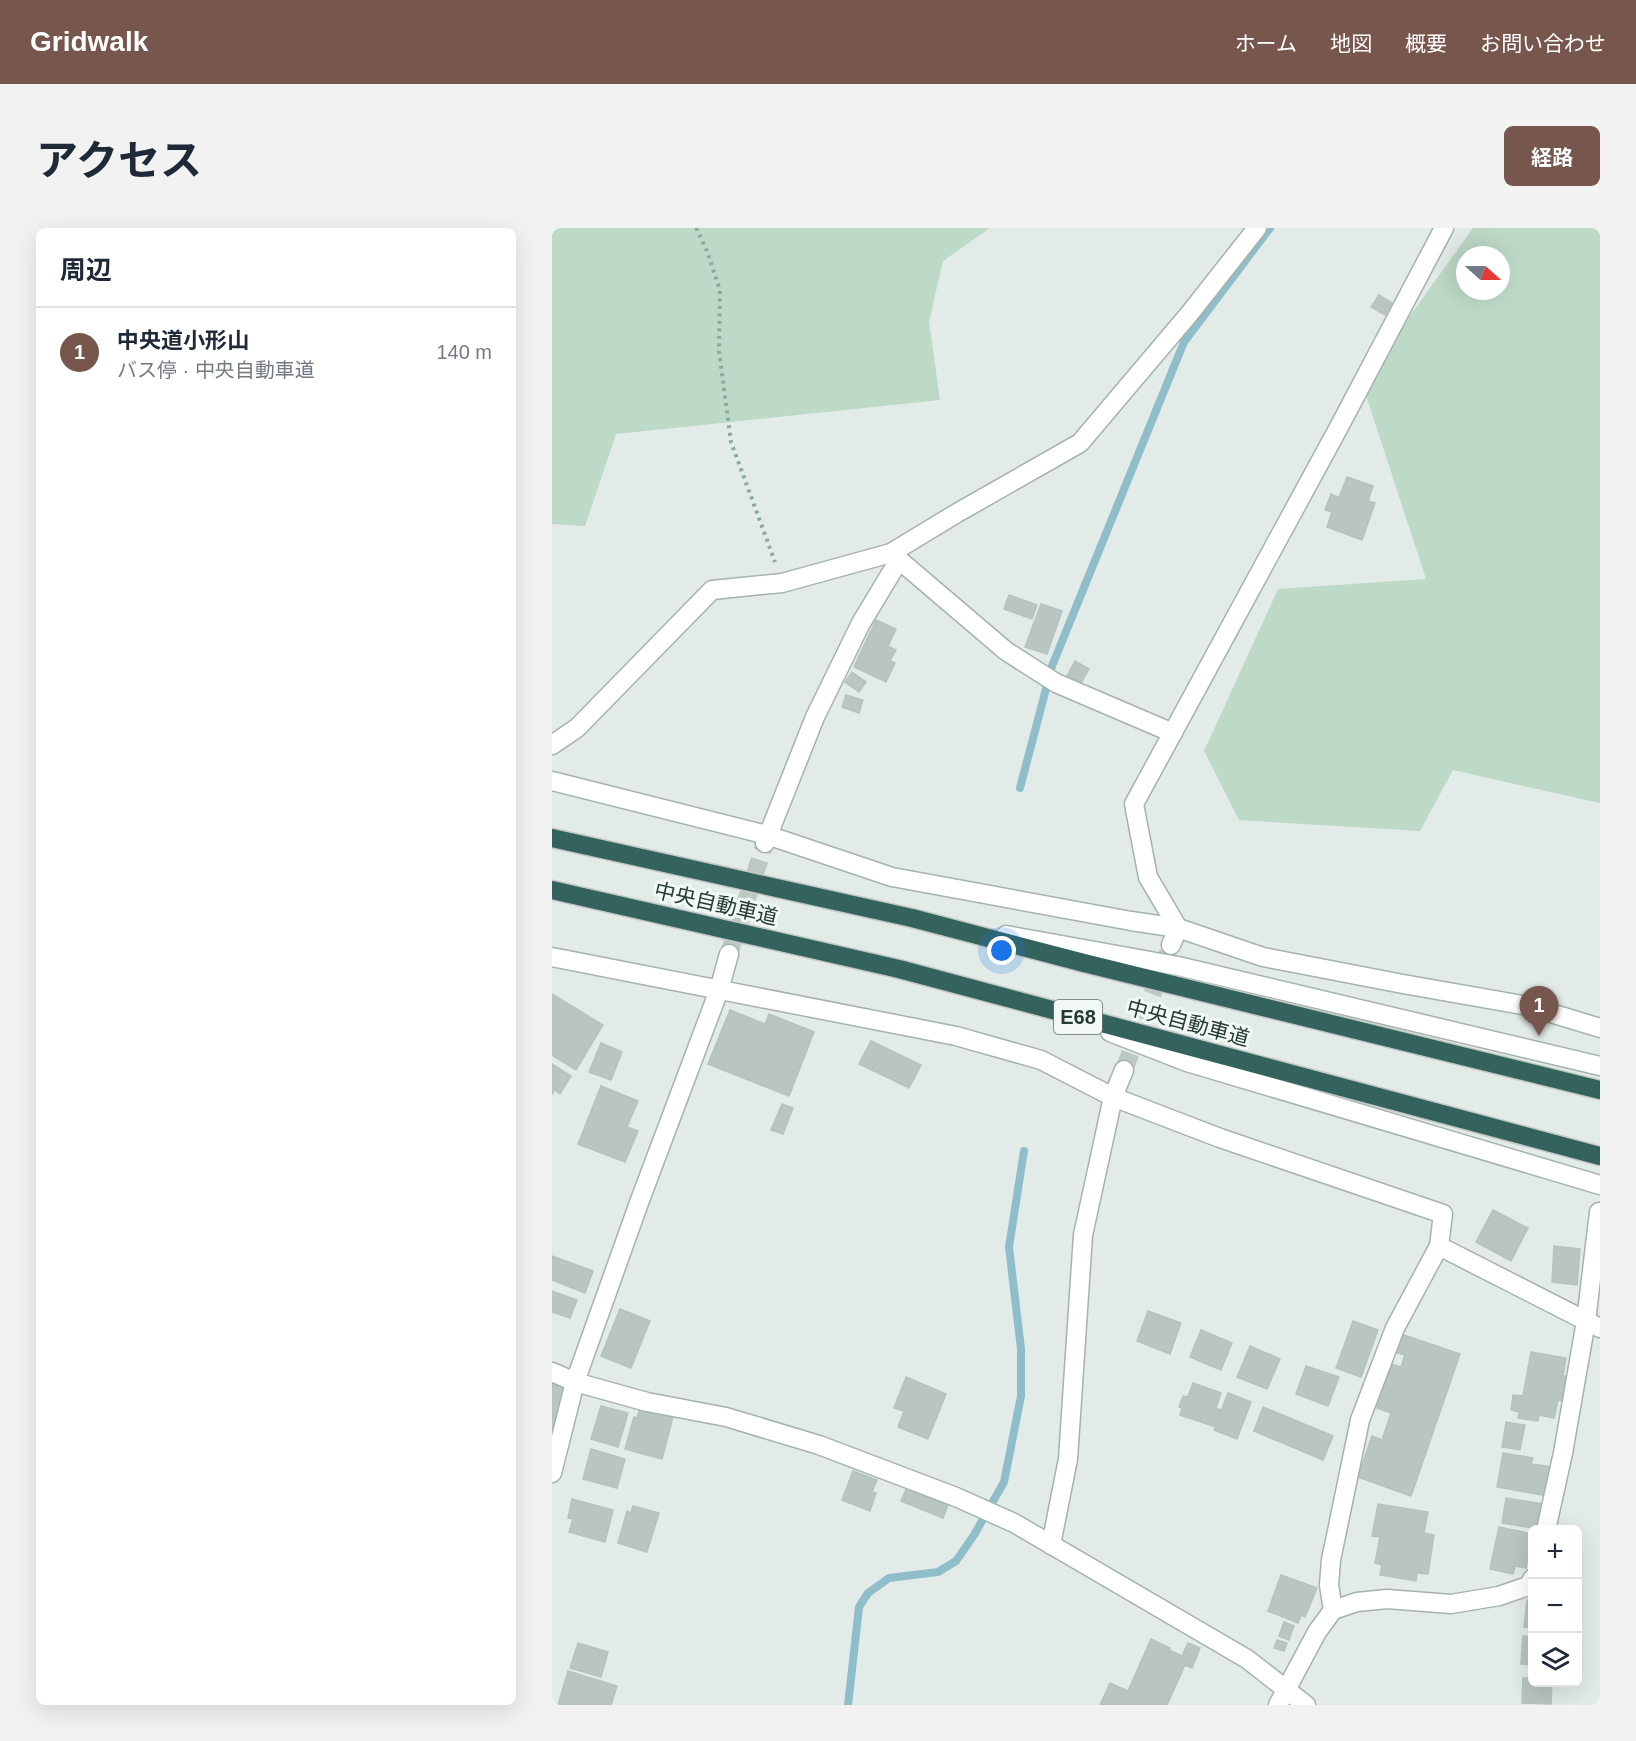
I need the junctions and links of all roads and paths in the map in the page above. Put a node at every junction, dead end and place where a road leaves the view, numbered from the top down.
1 (696, 228) edge
2 (1257, 228) edge
3 (1444, 228) edge
4 (895, 557) junction
5 (782, 583) junction
6 (1173, 733) junction
7 (552, 745) edge
8 (552, 781) edge
9 (552, 838) edge
10 (766, 839) junction
11 (552, 890) edge
12 (912, 918) junction
13 (1174, 936) junction
14 (729, 954) tunnel mouth
15 (552, 957) edge
16 (719, 990) junction
17 (1058, 1011) junction
18 (1600, 1028) edge
19 (1600, 1066) edge
20 (1124, 1070) tunnel mouth
21 (1600, 1090) edge
22 (1113, 1097) junction
23 (1600, 1156) edge
24 (1600, 1185) edge
25 (1599, 1212) edge
26 (1439, 1246) junction
27 (1593, 1325) edge
28 (552, 1372) edge
29 (575, 1382) junction
30 (552, 1473) edge
31 (1547, 1525) edge
32 (1051, 1545) junction
33 (1532, 1579) edge
34 (1333, 1610) junction
35 (1287, 1689) junction
36 (1278, 1705) edge
37 (1306, 1705) edge

1 - 5 path
2 - 4 street
3 - 6 street
4 - 5 street
4 - 6 street
4 - 10 street
5 - 7 street
6 - 13 street
8 - 10 street
9 - 12 highway, 中央自動車道
10 - 13 street
11 - 17 highway, 中央自動車道 / E68
12 - 19 street
12 - 21 highway, 中央自動車道
13 - 18 street
14 - 16 street
15 - 16 street
16 - 22 street
16 - 29 street
17 - 23 highway, 中央自動車道 / E68
17 - 24 street
20 - 22 street
22 - 26 street
22 - 32 street
25 - 27 street
26 - 27 street
26 - 34 street
27 - 31 street
28 - 29 street
29 - 30 street
29 - 32 street
32 - 35 street
33 - 34 street
34 - 35 street
35 - 36 street
35 - 37 street

